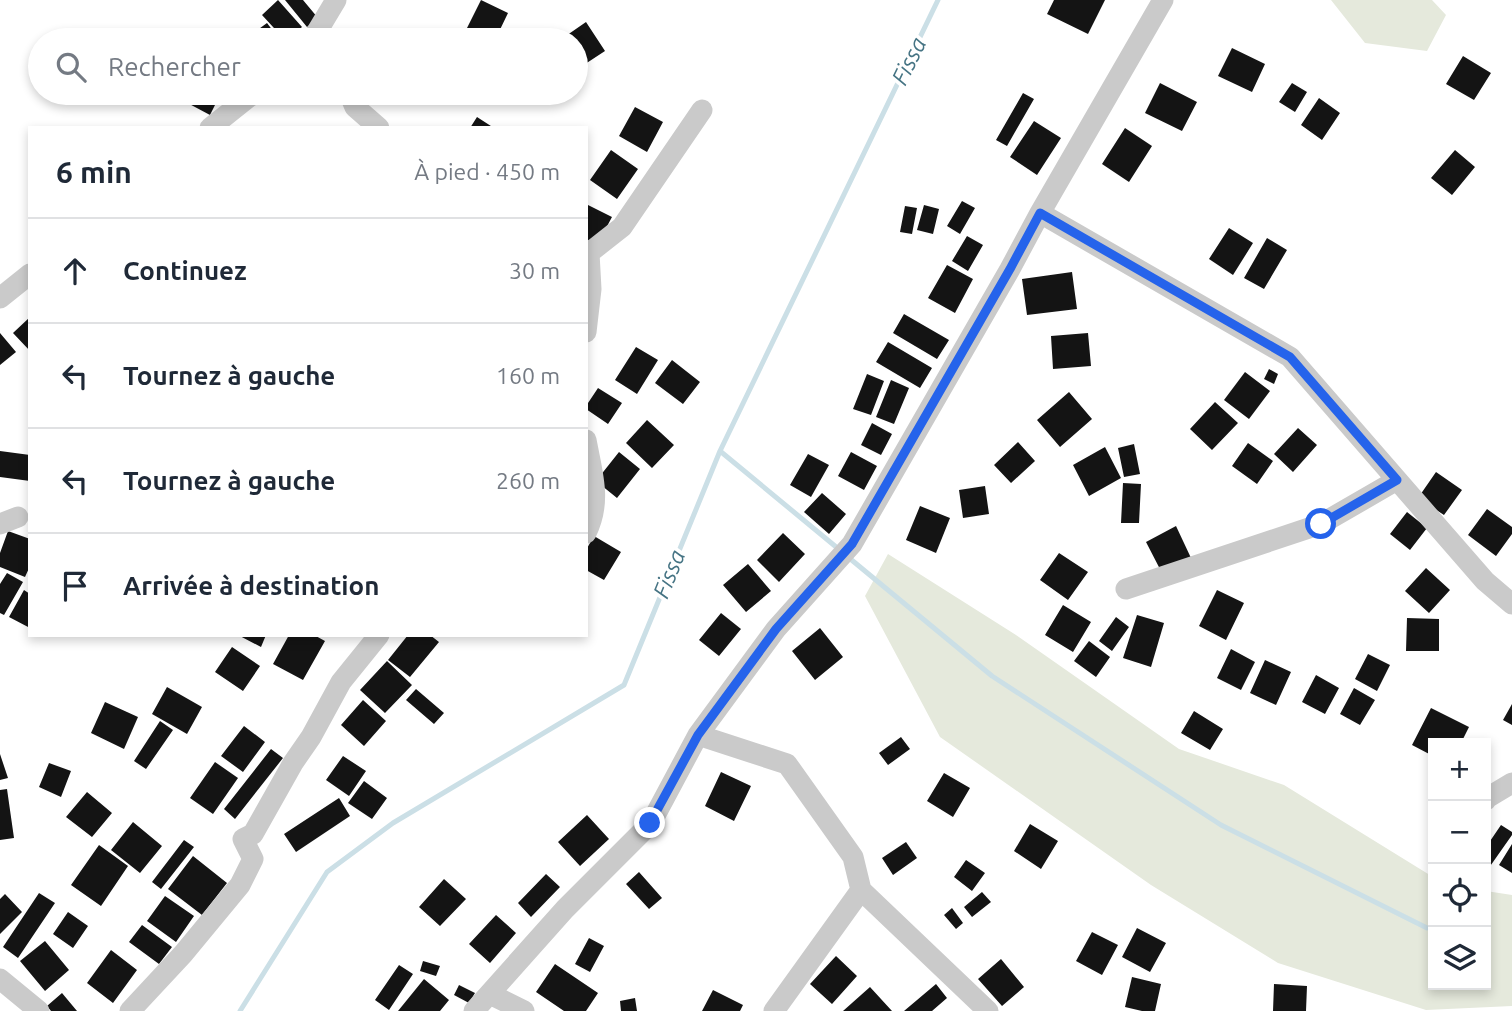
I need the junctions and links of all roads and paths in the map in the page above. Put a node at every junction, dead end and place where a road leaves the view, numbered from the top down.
1 (336, 0) edge
2 (1163, 0) edge
3 (319, 28) edge
4 (239, 105) edge
5 (354, 105) edge
6 (702, 110) dead end
7 (213, 126) edge
8 (377, 126) edge
9 (1040, 213) junction
10 (588, 252) edge
11 (28, 276) edge
12 (0, 298) edge
13 (588, 315) edge
14 (588, 453) edge
15 (1397, 480) junction
16 (588, 529) edge
17 (1126, 589) dead end
18 (1512, 604) edge
19 (377, 637) edge
20 (698, 735) junction
21 (1512, 783) edge
22 (1491, 796) edge
23 (861, 890) junction
24 (0, 979) edge
25 (490, 994) junction
26 (39, 1011) edge
27 (130, 1011) edge
28 (474, 1011) edge
29 (524, 1011) edge
30 (774, 1011) edge
31 (988, 1011) edge

1 - 3 street
2 - 9 street
4 - 7 street
5 - 8 street
6 - 10 street
9 - 15 street
9 - 20 street
10 - 13 street
11 - 12 street
14 - 16 street
15 - 17 street
15 - 18 street
19 - 27 street
20 - 23 street
20 - 25 street
21 - 22 street
23 - 30 street
23 - 31 street
24 - 26 street
25 - 28 street
25 - 29 street

